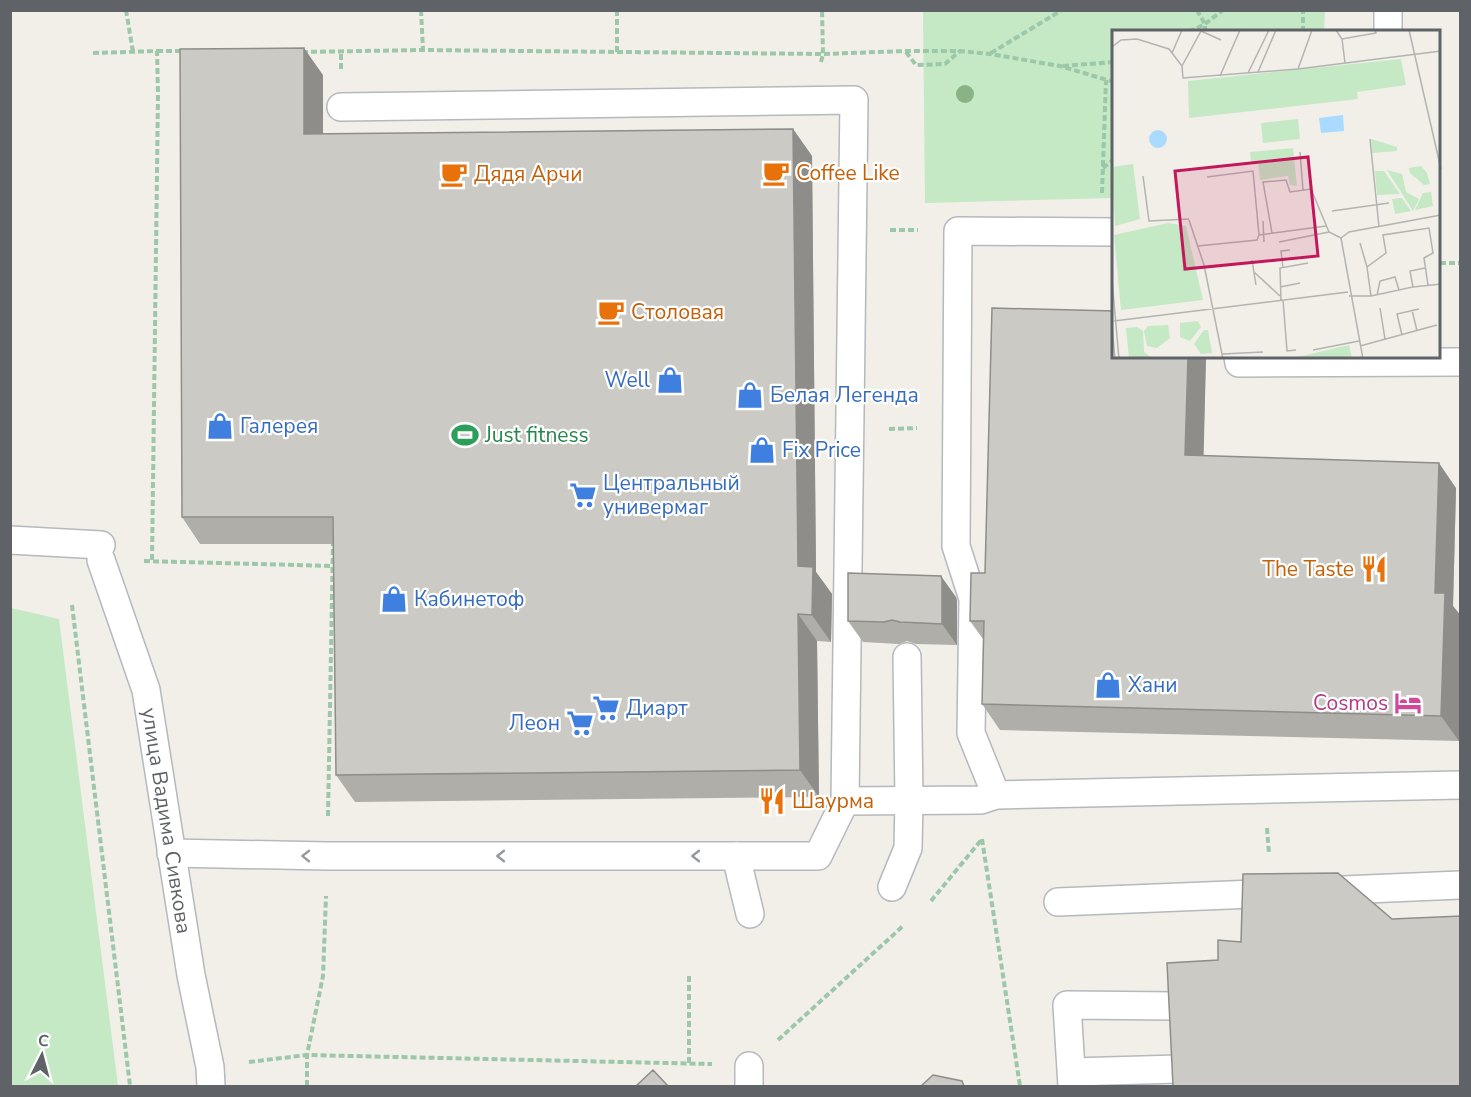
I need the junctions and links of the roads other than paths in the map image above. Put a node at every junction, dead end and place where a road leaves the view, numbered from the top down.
1 (1388, 10) edge
2 (1388, 30) edge
3 (341, 107) road end
4 (1107, 232) edge
5 (1238, 358) edge
6 (1383, 359) edge
7 (1461, 362) edge
8 (10, 540) edge
9 (907, 657) dead end
10 (1461, 785) edge
11 (996, 795) junction
12 (909, 800) junction
13 (844, 801) junction
14 (171, 853) junction
15 (736, 856) junction
16 (1461, 885) edge
17 (892, 887) dead end
18 (1058, 902) dead end
19 (750, 914) dead end
20 (1176, 1006) edge
21 (1178, 1069) edge
22 (210, 1077) edge
23 (1072, 1079) edge

1 - 2 lane
3 - 13 lane
4 - 11 lane
5 - 6 lane
6 - 7 lane
8 - 14 lane, улица Вадима Сивкова
9 - 12 lane
10 - 11 lane
11 - 12 lane
12 - 13 lane
12 - 17 lane
13 - 15 lane
15 -> 14 lane
14 - 22 lane, улица Вадима Сивкова
15 - 19 lane
16 - 18 lane
20 - 23 lane
21 - 23 lane

